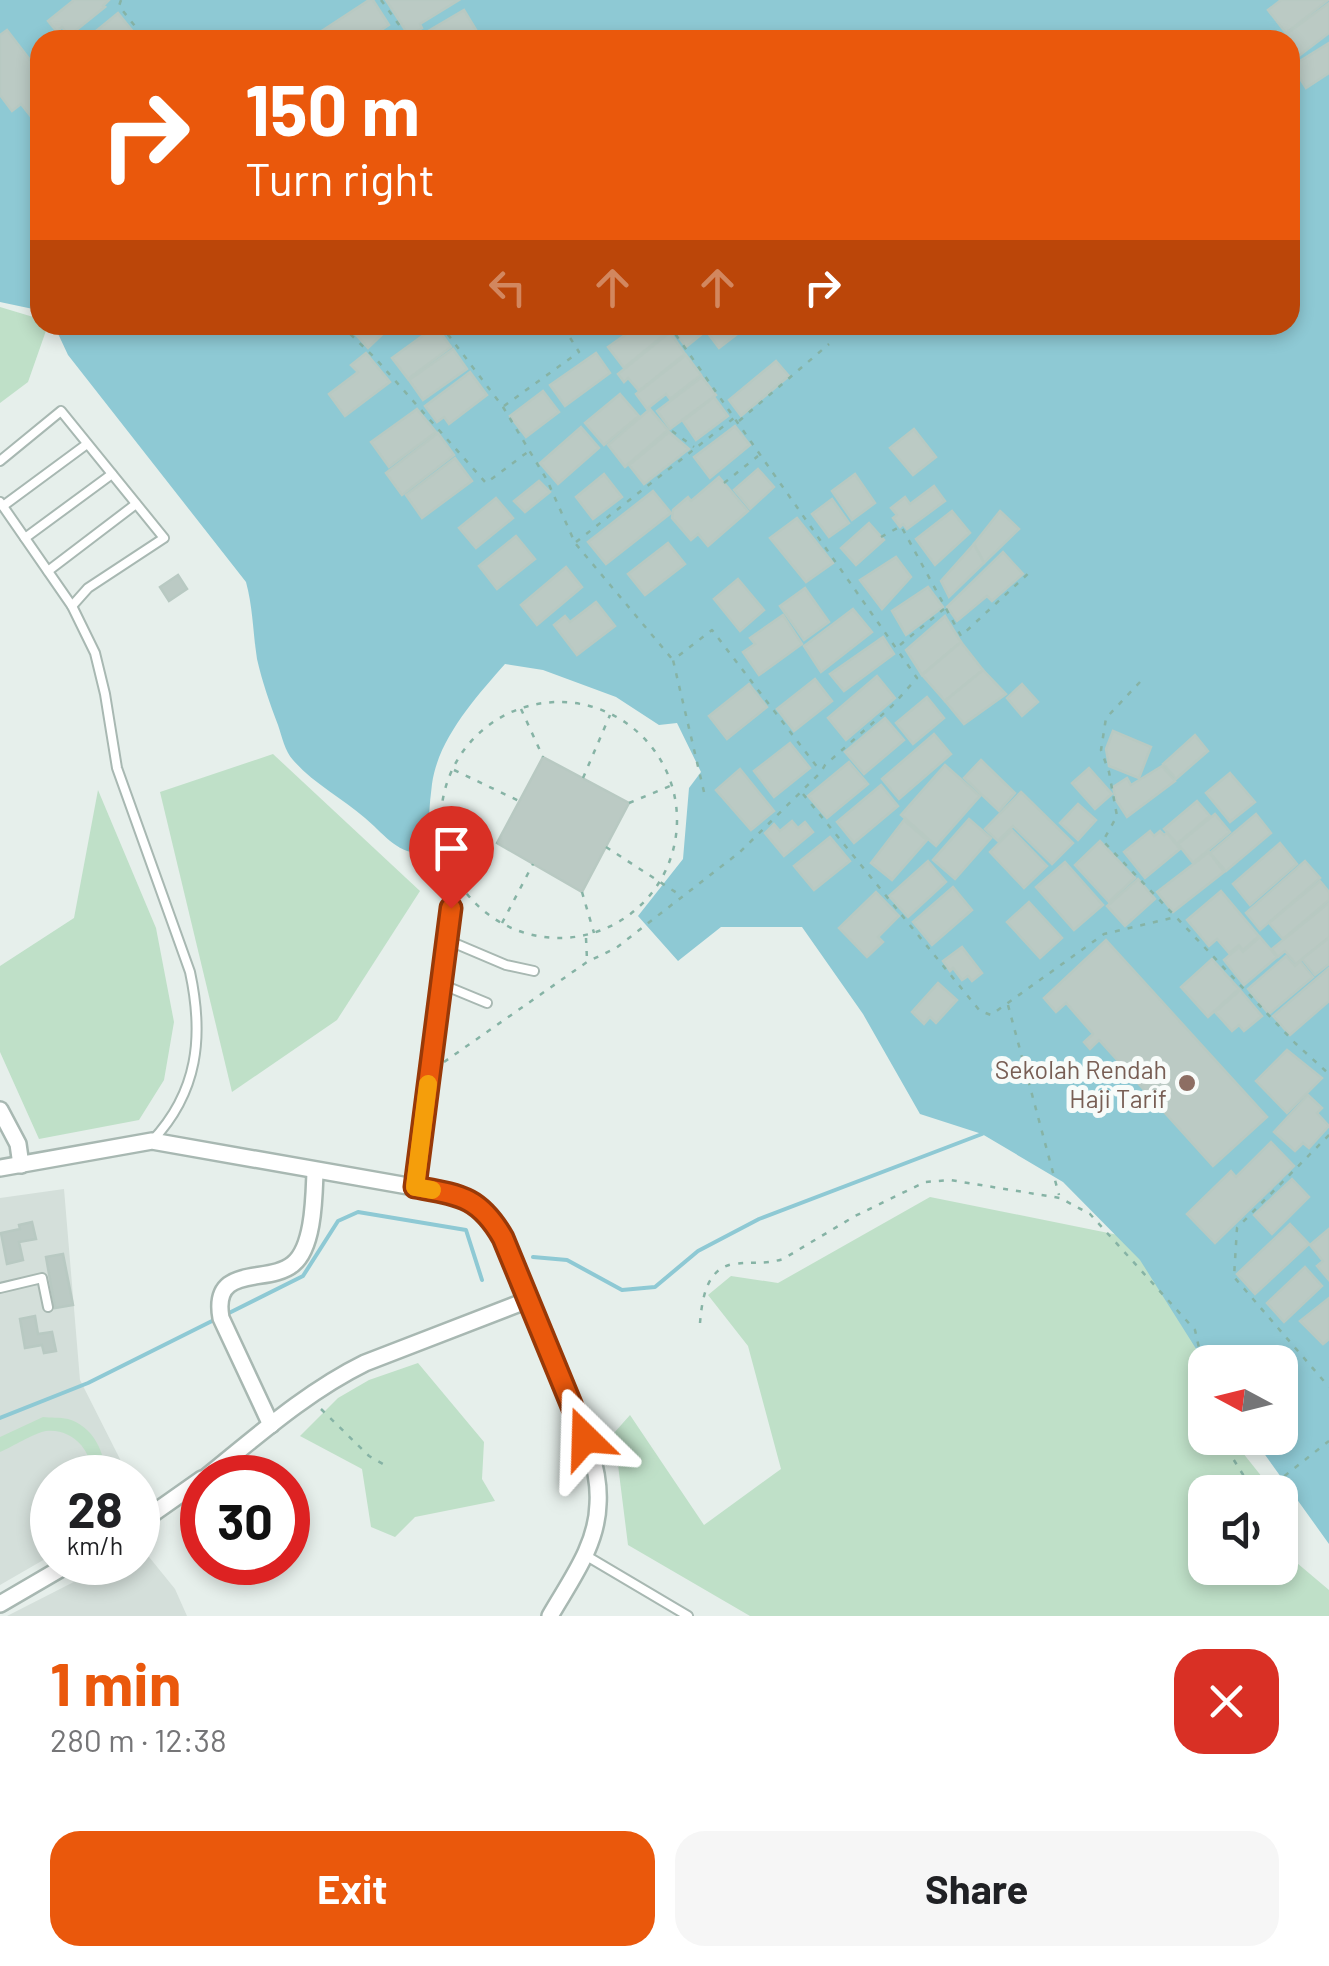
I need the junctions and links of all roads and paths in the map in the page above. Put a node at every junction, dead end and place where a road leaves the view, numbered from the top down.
1 (121, 0) edge
2 (381, 0) edge
3 (138, 30) edge
4 (403, 30) edge
5 (351, 335) edge
6 (448, 335) edge
7 (568, 335) edge
8 (676, 335) edge
9 (829, 344) dead end
10 (503, 407) junction
11 (736, 420) junction
12 (672, 431) dead end
13 (87, 444) junction
14 (696, 448) junction
15 (529, 451) junction
16 (760, 454) junction
17 (0, 461) edge
18 (112, 474) junction
19 (724, 483) dead end
20 (2, 504) edge
21 (136, 504) junction
22 (882, 537) dead end
23 (25, 538) junction
24 (575, 543) junction
25 (1032, 570) dead end
26 (48, 571) junction
27 (72, 606) junction
28 (945, 608) junction
29 (898, 647) junction
30 (674, 660) junction
31 (1140, 682) dead end
32 (521, 708) junction
33 (611, 714) junction
34 (543, 757) dead end
35 (452, 770) junction
36 (821, 772) junction
37 (583, 778) dead end
38 (672, 785) junction
39 (704, 792) dead end
40 (801, 792) junction
41 (520, 800) dead end
42 (629, 803) dead end
43 (497, 843) dead end
44 (606, 846) dead end
45 (449, 864) junction
46 (533, 864) dead end
47 (455, 875) junction
48 (659, 883) junction
49 (582, 892) dead end
50 (682, 896) junction
51 (1176, 917) junction
52 (502, 924) junction
53 (594, 934) junction
54 (585, 936) junction
55 (447, 940) junction
56 (587, 962) junction
57 (534, 971) dead end
58 (441, 984) junction
59 (487, 1002) dead end
60 (1008, 1003) junction
61 (430, 1071) junction
62 (1329, 1074) edge
63 (0, 1110) edge
64 (1329, 1135) edge
65 (152, 1142) junction
66 (21, 1164) junction
67 (0, 1168) edge
68 (315, 1172) junction
69 (415, 1187) junction
70 (1060, 1198) junction
71 (0, 1288) edge
72 (528, 1300) junction
73 (48, 1307) dead end
74 (700, 1322) dead end
75 (1198, 1345) edge
76 (1329, 1387) edge
77 (308, 1397) junction
78 (271, 1425) junction
79 (1329, 1441) edge
80 (233, 1455) edge
81 (383, 1464) dead end
82 (1286, 1475) edge
83 (585, 1555) junction
84 (33, 1585) edge
85 (0, 1604) edge
86 (550, 1616) edge
87 (688, 1616) edge

1 - 3 path
2 - 4 path
5 - 15 path
6 - 10 path
7 - 10 path
8 - 11 path
9 - 11 path
10 - 15 path
11 - 14 path
11 - 16 path
12 - 14 path
13 - 17 lane
13 - 18 lane
13 - 20 lane
14 - 24 path
15 - 24 path
16 - 19 path
16 - 29 path
18 - 21 lane
18 - 23 lane
20 - 23 lane
21 - 26 lane
21 - 27 lane
22 - 28 path
23 - 26 lane
24 - 30 path
25 - 28 path
26 - 27 lane
27 - 65 lane
28 - 29 path
29 - 36 path
30 - 36 path
30 - 39 path
31 - 51 path
32 - 33 path
32 - 34 path
32 - 35 path
33 - 37 path
33 - 38 path
35 - 41 path
35 - 45 path
36 - 40 path
38 - 42 path
38 - 48 path
40 - 50 path
40 - 60 path
43 - 45 path
44 - 48 path
45 - 47 path
46 - 52 path
47 - 52 path
47 - 55 lane
48 - 50 path
48 - 53 path
49 - 53 path
50 - 56 path
51 - 60 path
51 - 62 path
52 - 54 path
53 - 54 path
54 - 56 path
55 - 57 lane
55 - 58 lane
56 - 61 path
58 - 59 lane
58 - 61 lane
60 - 70 path
61 - 69 lane
63 - 66 street
64 - 76 path
65 - 66 street
65 - 68 street
66 - 67 street
68 - 69 street
68 - 78 street
69 - 72 street
70 - 74 path
70 - 75 path
71 - 73 lane
72 - 77 street
72 - 83 street
77 - 78 street
77 - 81 path
78 - 80 street
79 - 82 path
83 - 86 street
83 - 87 lane
84 - 85 street

